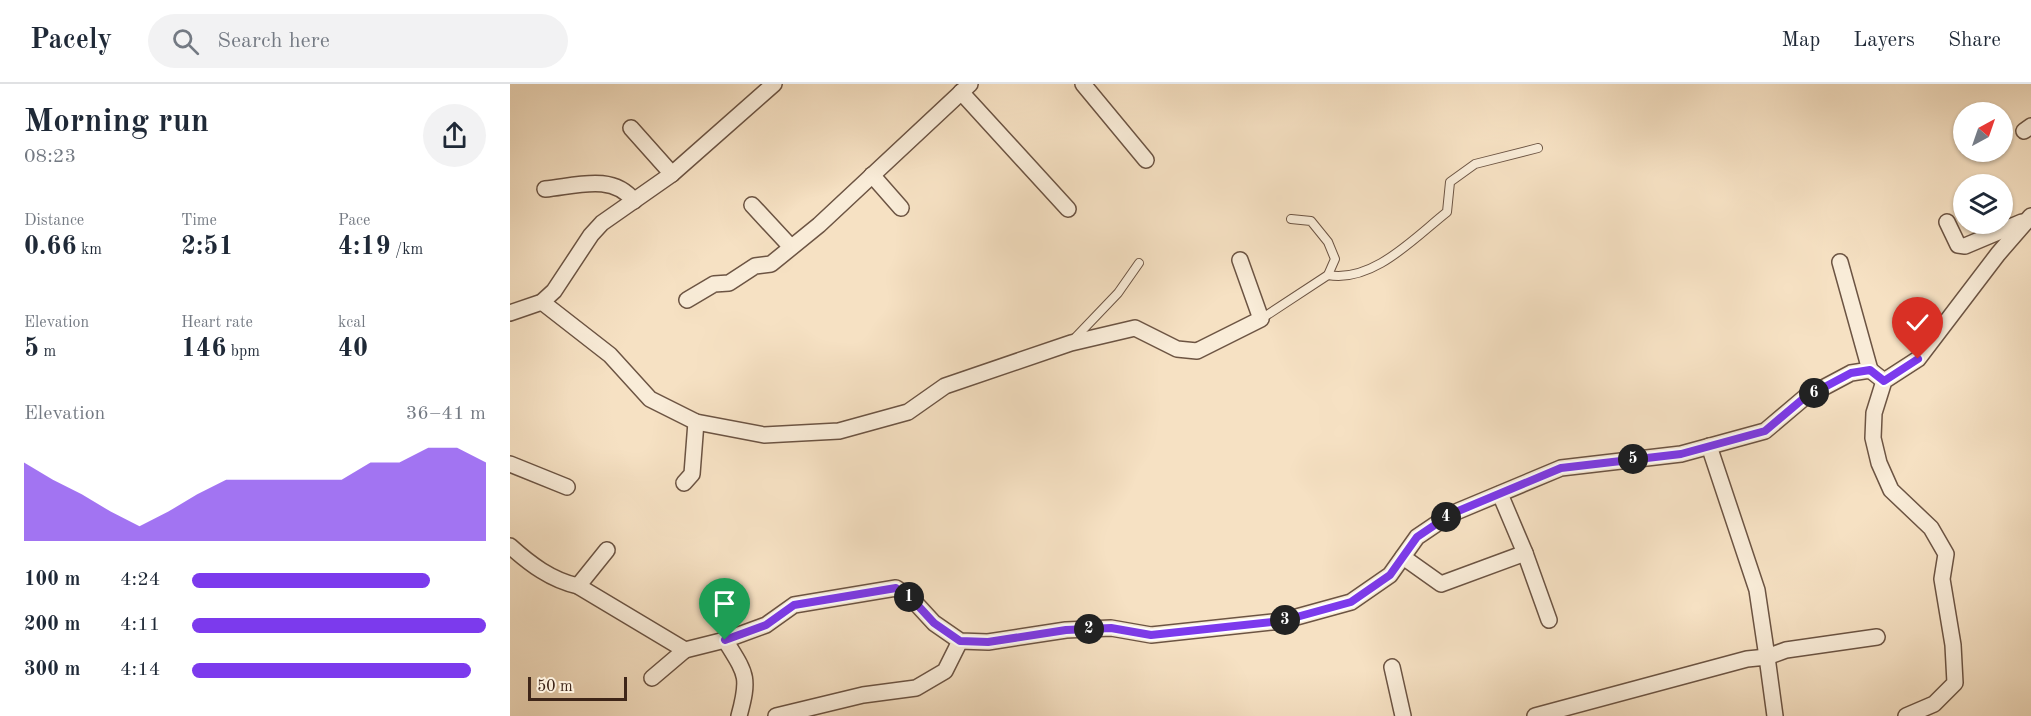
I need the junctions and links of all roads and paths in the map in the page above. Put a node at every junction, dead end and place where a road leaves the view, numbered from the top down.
1 (1083, 84) edge
2 (771, 85) edge
3 (965, 88) edge
4 (631, 128) dead end
5 (1538, 148) dead end
6 (1146, 160) dead end
7 (672, 174) junction
8 (872, 175) junction
9 (545, 189) dead end
10 (634, 201) junction
11 (752, 205) dead end
12 (901, 208) dead end
13 (1068, 209) dead end
14 (2028, 218) edge
15 (1291, 219) dead end
16 (1947, 222) dead end
17 (791, 247) junction
18 (1240, 260) dead end
19 (1840, 262) dead end
20 (1138, 263) dead end
21 (1328, 275) junction
22 (687, 300) dead end
23 (542, 302) junction
24 (510, 313) edge
25 (1261, 319) junction
26 (1071, 343) junction
27 (1870, 370) junction
28 (1884, 381) junction
29 (696, 422) junction
30 (1709, 446) junction
31 (510, 464) edge
32 (684, 483) dead end
33 (567, 487) dead end
34 (1500, 494) junction
35 (510, 547) edge
36 (607, 550) dead end
37 (1525, 553) junction
38 (1402, 557) junction
39 (578, 586) junction
40 (1549, 621) dead end
41 (1877, 638) dead end
42 (725, 640) junction
43 (960, 641) junction
44 (685, 650) junction
45 (1767, 657) junction
46 (1392, 667) dead end
47 (652, 678) dead end
48 (739, 716) edge
49 (776, 716) edge
50 (1403, 716) edge
51 (1535, 716) edge
52 (1775, 716) edge
53 (1906, 716) edge

1 - 6 street
2 - 7 street
3 - 8 street
3 - 13 street
4 - 7 street
5 - 21 lane
7 - 10 street
8 - 12 street
8 - 17 street
9 - 10 street
10 - 23 street
11 - 17 street
14 - 16 street
14 - 28 street
15 - 21 lane
17 - 22 street
18 - 25 street
19 - 27 street
20 - 26 lane
21 - 25 lane
23 - 24 street
23 - 29 street
25 - 26 street
26 - 29 street
27 - 28 street
27 - 30 street
28 - 53 street
29 - 32 street
30 - 34 street
30 - 45 street
31 - 33 street
34 - 37 street
34 - 38 street
35 - 39 street
36 - 39 street
37 - 38 street
37 - 40 street
38 - 43 street
39 - 44 street
41 - 45 street
42 - 43 street
42 - 44 street
42 - 48 street
43 - 49 street
44 - 47 street
45 - 51 street
45 - 52 street
46 - 50 street

